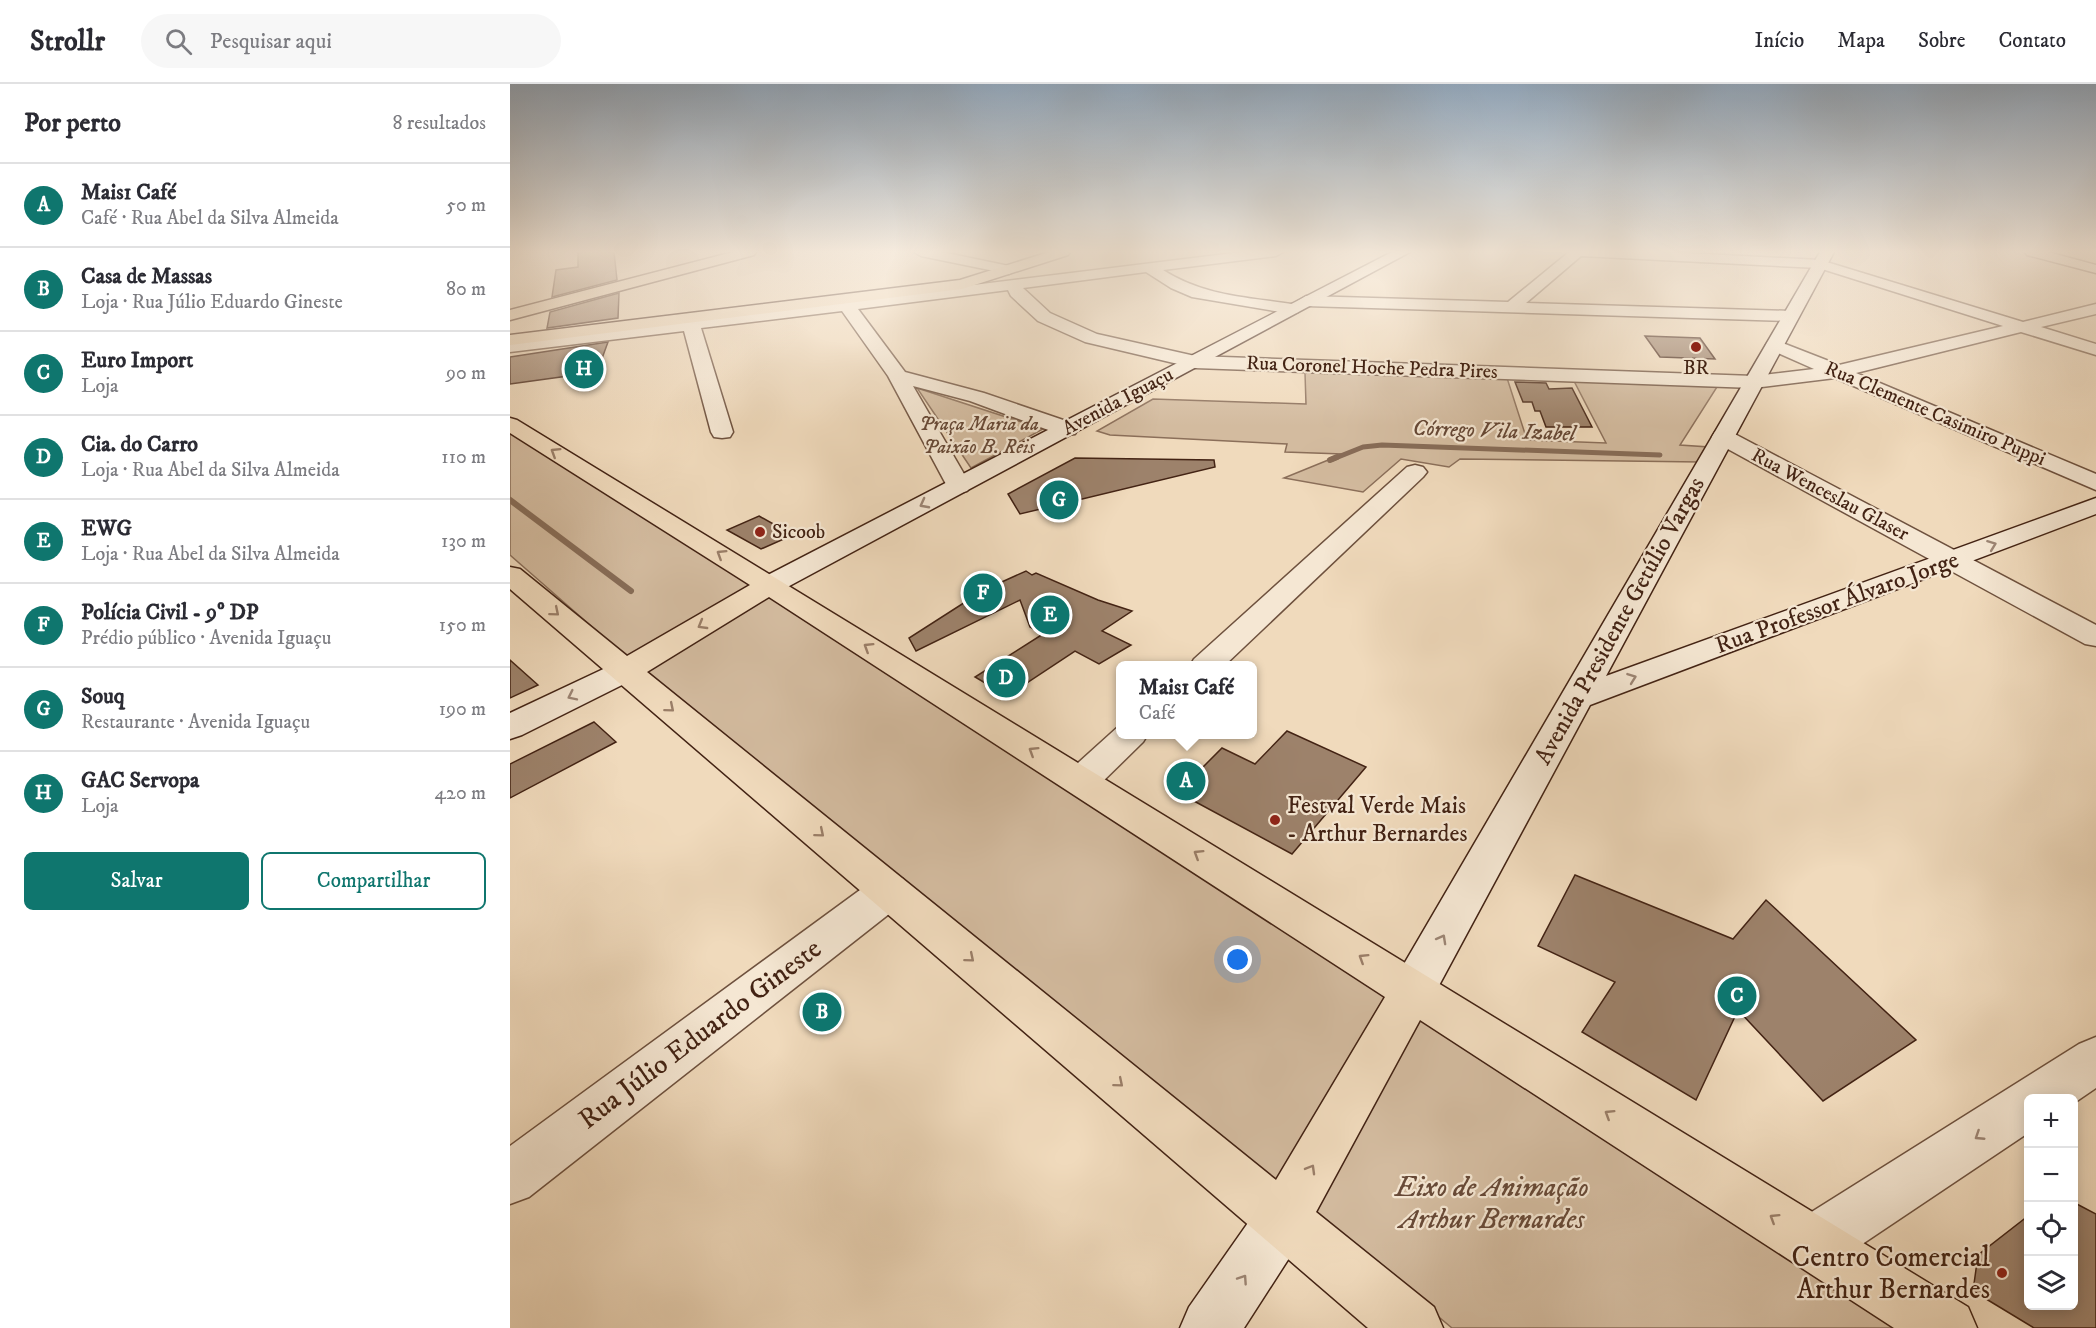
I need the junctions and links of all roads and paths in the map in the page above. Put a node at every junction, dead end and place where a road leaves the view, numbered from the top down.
1 (529, 310) edge
2 (760, 310) edge
3 (805, 310) edge
4 (850, 310) edge
5 (1036, 310) edge
6 (1290, 310) edge
7 (1607, 310) edge
8 (1794, 310) edge
9 (1973, 310) edge
10 (2091, 310) edge
11 (510, 315) edge
12 (1791, 316) junction
13 (691, 324) junction
14 (2019, 326) junction
15 (588, 331) junction
16 (615, 334) junction
17 (510, 340) edge
18 (1775, 345) junction
19 (510, 347) edge
20 (2096, 351) edge
21 (1195, 362) junction
22 (1835, 372) junction
23 (898, 376) junction
24 (1754, 382) junction
25 (510, 424) edge
26 (1067, 429) junction
27 (723, 432) dead end
28 (1723, 437) junction
29 (1415, 472) dead end
30 (2096, 483) edge
31 (959, 486) junction
32 (2096, 505) edge
33 (1953, 560) junction
34 (510, 575) edge
35 (770, 585) junction
36 (2096, 637) edge
37 (1211, 661) edge
38 (625, 671) junction
39 (1577, 698) junction
40 (510, 727) edge
41 (1127, 739) edge
42 (1081, 781) junction
43 (889, 891) junction
44 (1413, 990) junction
45 (2096, 1060) edge
46 (2043, 1094) edge
47 (2024, 1107) edge
48 (510, 1178) edge
49 (1282, 1220) junction
50 (1814, 1243) junction
51 (1210, 1328) edge
52 (1413, 1328) edge
53 (1947, 1328) edge

1 - 11 main road
2 - 15 main road
3 - 13 street
4 - 23 street
5 - 21 street, Rua Coronel Hoche Pedra Pires
6 - 21 street, Avenida Iguaçu
7 - 12 street
8 - 12 street, Avenida Presidente Getúlio Vargas
9 - 14 street
10 - 14 street, Rua Coronel Hoche Pedra Pires
12 - 18 street, Avenida Presidente Getúlio Vargas
13 - 16 street
13 - 27 street
14 - 20 street
14 - 22 street, Rua Coronel Hoche Pedra Pires
15 - 16 main road
15 - 17 main road
16 - 19 street
18 - 22 street, Rua Clemente Casimiro Puppi
18 - 24 street, Avenida Presidente Getúlio Vargas
21 - 24 street, Rua Coronel Hoche Pedra Pires
21 - 26 street, Avenida Iguaçu
22 - 24 street, Rua Coronel Hoche Pedra Pires
22 - 30 street, Rua Clemente Casimiro Puppi
23 - 26 street
23 - 31 street
24 - 28 street, Avenida Presidente Getúlio Vargas
35 -> 25 main road
26 - 31 street, Avenida Iguaçu
28 - 33 street, Rua Wenceslau Glaser
28 - 39 street, Avenida Presidente Getúlio Vargas
29 - 37 street
31 -> 35 street, Avenida Iguaçu
33 -> 32 street, Rua Professor Álvaro Jorge
33 - 36 street, Rua Wenceslau Glaser
39 -> 33 street, Rua Professor Álvaro Jorge
34 -> 38 main road
35 -> 38 main road
42 -> 35 main road
38 -> 40 street
38 -> 43 main road
44 -> 39 street, Avenida Presidente Getúlio Vargas
41 - 42 street
44 -> 42 main road
43 - 48 street, Rua Júlio Eduardo Gineste
43 -> 49 main road
49 -> 44 main road
50 -> 44 main road
45 - 46 street
47 -> 50 street
51 -> 49 street
49 - 52 main road
50 - 53 main road

